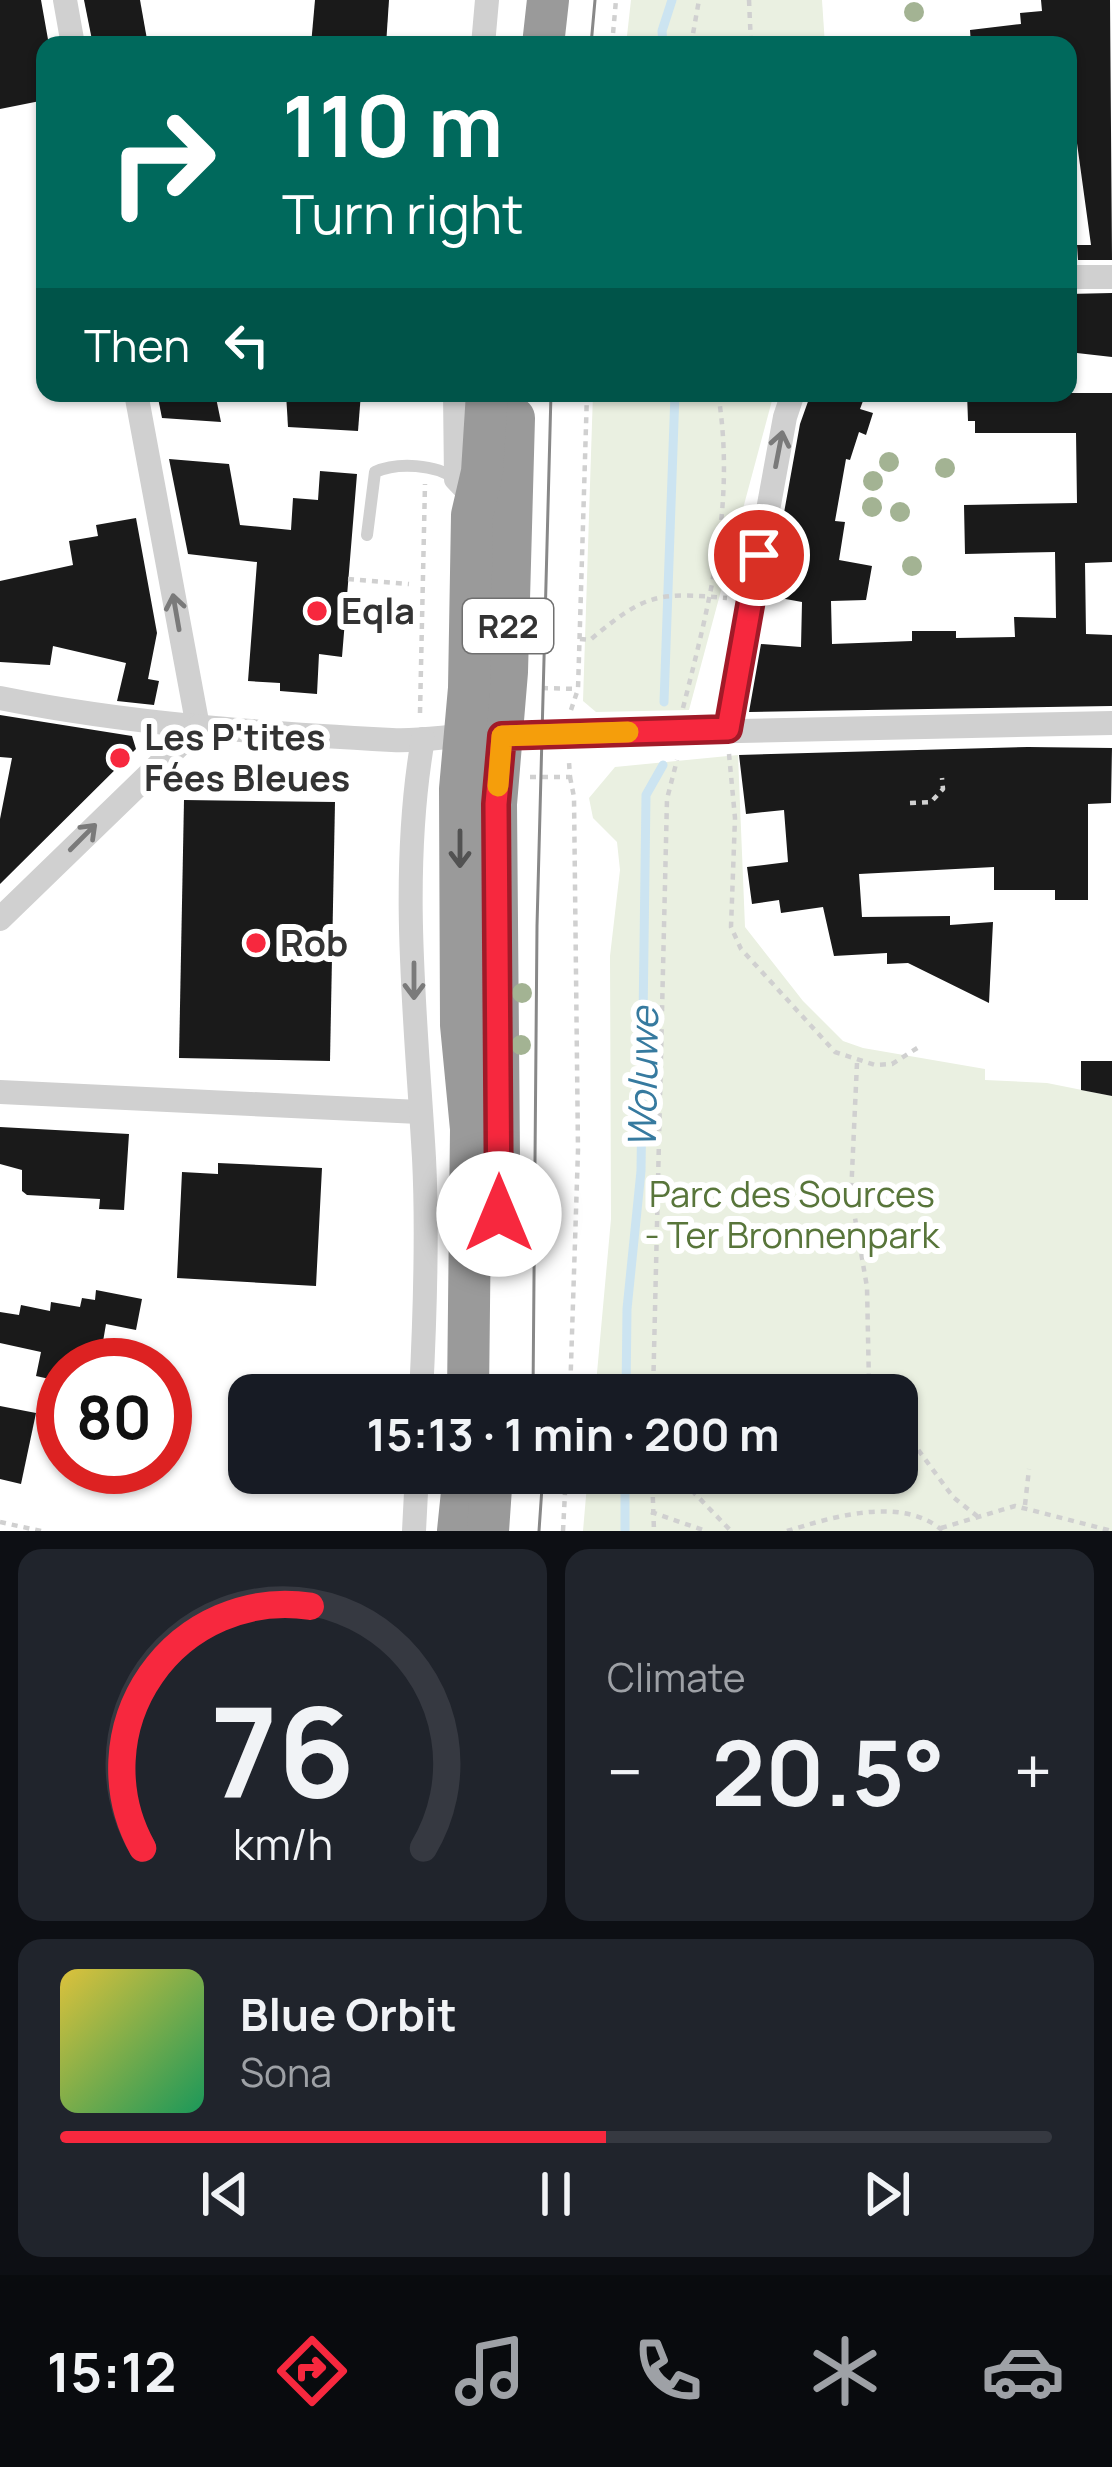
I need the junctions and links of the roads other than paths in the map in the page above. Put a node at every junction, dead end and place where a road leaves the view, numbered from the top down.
1 (65, 0) edge
2 (487, 0) edge
3 (520, 0) edge
4 (548, 0) edge
5 (71, 36) edge
6 (484, 36) edge
7 (516, 36) edge
8 (544, 36) edge
9 (1077, 277) edge
10 (1112, 277) edge
11 (138, 402) edge
12 (454, 402) edge
13 (486, 402) edge
14 (514, 402) edge
15 (791, 402) edge
16 (452, 443) junction
17 (425, 468) junction
18 (465, 489) junction
19 (367, 535) dead end
20 (0, 698) edge
21 (1112, 723) edge
22 (198, 727) junction
23 (728, 729) junction
24 (483, 734) junction
25 (423, 739) junction
26 (0, 919) edge
27 (0, 1092) edge
28 (419, 1112) junction
29 (421, 1374) edge
30 (469, 1374) edge
31 (496, 1374) edge
32 (416, 1494) edge
33 (462, 1494) edge
34 (491, 1494) edge
35 (414, 1531) edge
36 (458, 1531) edge
37 (488, 1531) edge

1 - 5 street
2 - 6 street
3 - 7 highway
4 - 8 highway
9 - 10 street
22 -> 11 street
12 - 16 street
13 - 18 highway, R22
14 - 24 highway, R22
23 -> 15 street
16 - 17 lane
16 - 18 street
17 - 18 lane
17 - 19 lane
18 - 24 highway, R22
20 - 22 street
21 - 23 street
22 - 25 street
26 -> 22 street
23 - 24 street
24 - 25 street
24 -> 30 highway, R22
24 - 31 highway, R22
25 -> 28 street
27 - 28 street
28 - 29 street
32 - 35 street
33 - 36 highway
34 - 37 highway

